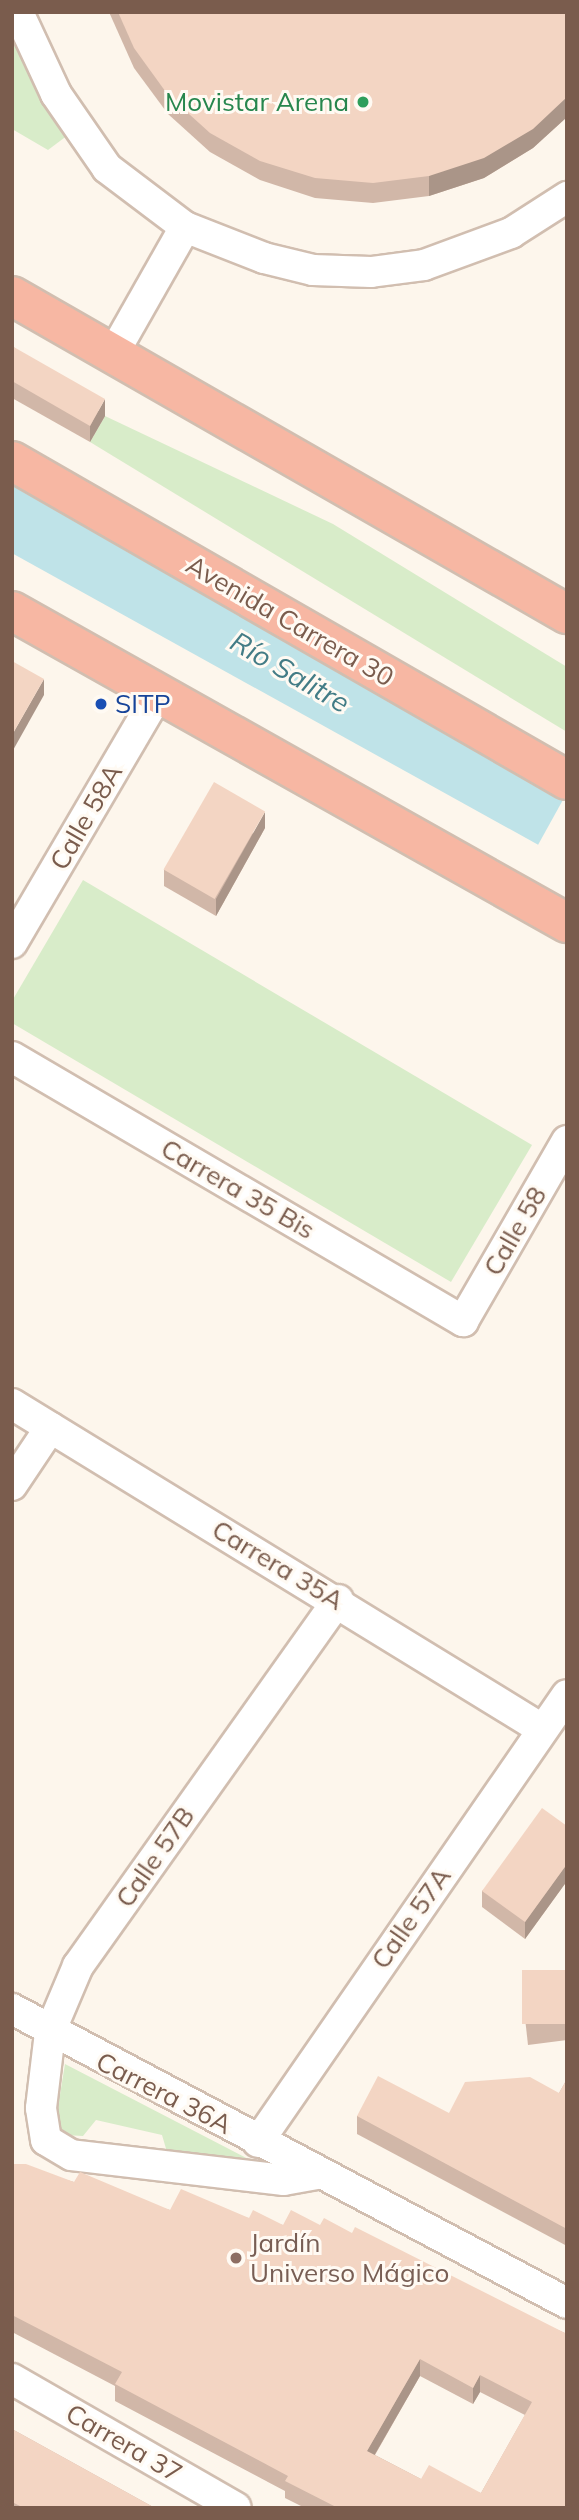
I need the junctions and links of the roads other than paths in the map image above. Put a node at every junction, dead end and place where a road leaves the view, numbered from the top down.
1 (18, 12) edge
2 (567, 197) edge
3 (185, 227) junction
4 (12, 296) edge
5 (113, 354) junction
6 (12, 461) edge
7 (12, 611) edge
8 (567, 614) edge
9 (160, 691) junction
10 (567, 780) edge
11 (567, 923) edge
12 (12, 943) edge
13 (12, 1057) edge
14 (567, 1142) edge
15 (463, 1321) joint
16 (12, 1404) edge
17 (50, 1428) junction
18 (12, 1485) edge
19 (338, 1600) junction
20 (566, 1696) edge
21 (542, 1729) junction
22 (12, 2009) edge
23 (50, 2032) junction
24 (46, 2140) joint
25 (258, 2142) junction
26 (317, 2174) junction
27 (567, 2303) edge
28 (12, 2379) edge
29 (236, 2508) edge

1 - 3 street
2 - 3 street
3 - 5 street
4 - 5 highway
5 - 8 highway
6 - 10 highway, Avenida Carrera 30
7 - 9 highway
9 - 11 highway
9 - 12 street, Calle 58A
13 - 15 street, Carrera 35 Bis
14 - 15 street, Calle 58
16 - 17 street, Carrera 35A
17 - 18 street
17 - 19 street, Carrera 35A
19 - 21 street, Carrera 35A
19 - 23 street, Calle 57B
20 - 21 street, Calle 57A
21 - 25 street, Calle 57A
22 - 23 street, Carrera 36A
23 - 24 street, Calle 57B
23 - 25 street, Carrera 36A
24 - 26 street, Carrera 36A
25 - 26 street, Carrera 36A
26 - 27 street, Carrera 36A
28 - 29 street, Carrera 37

